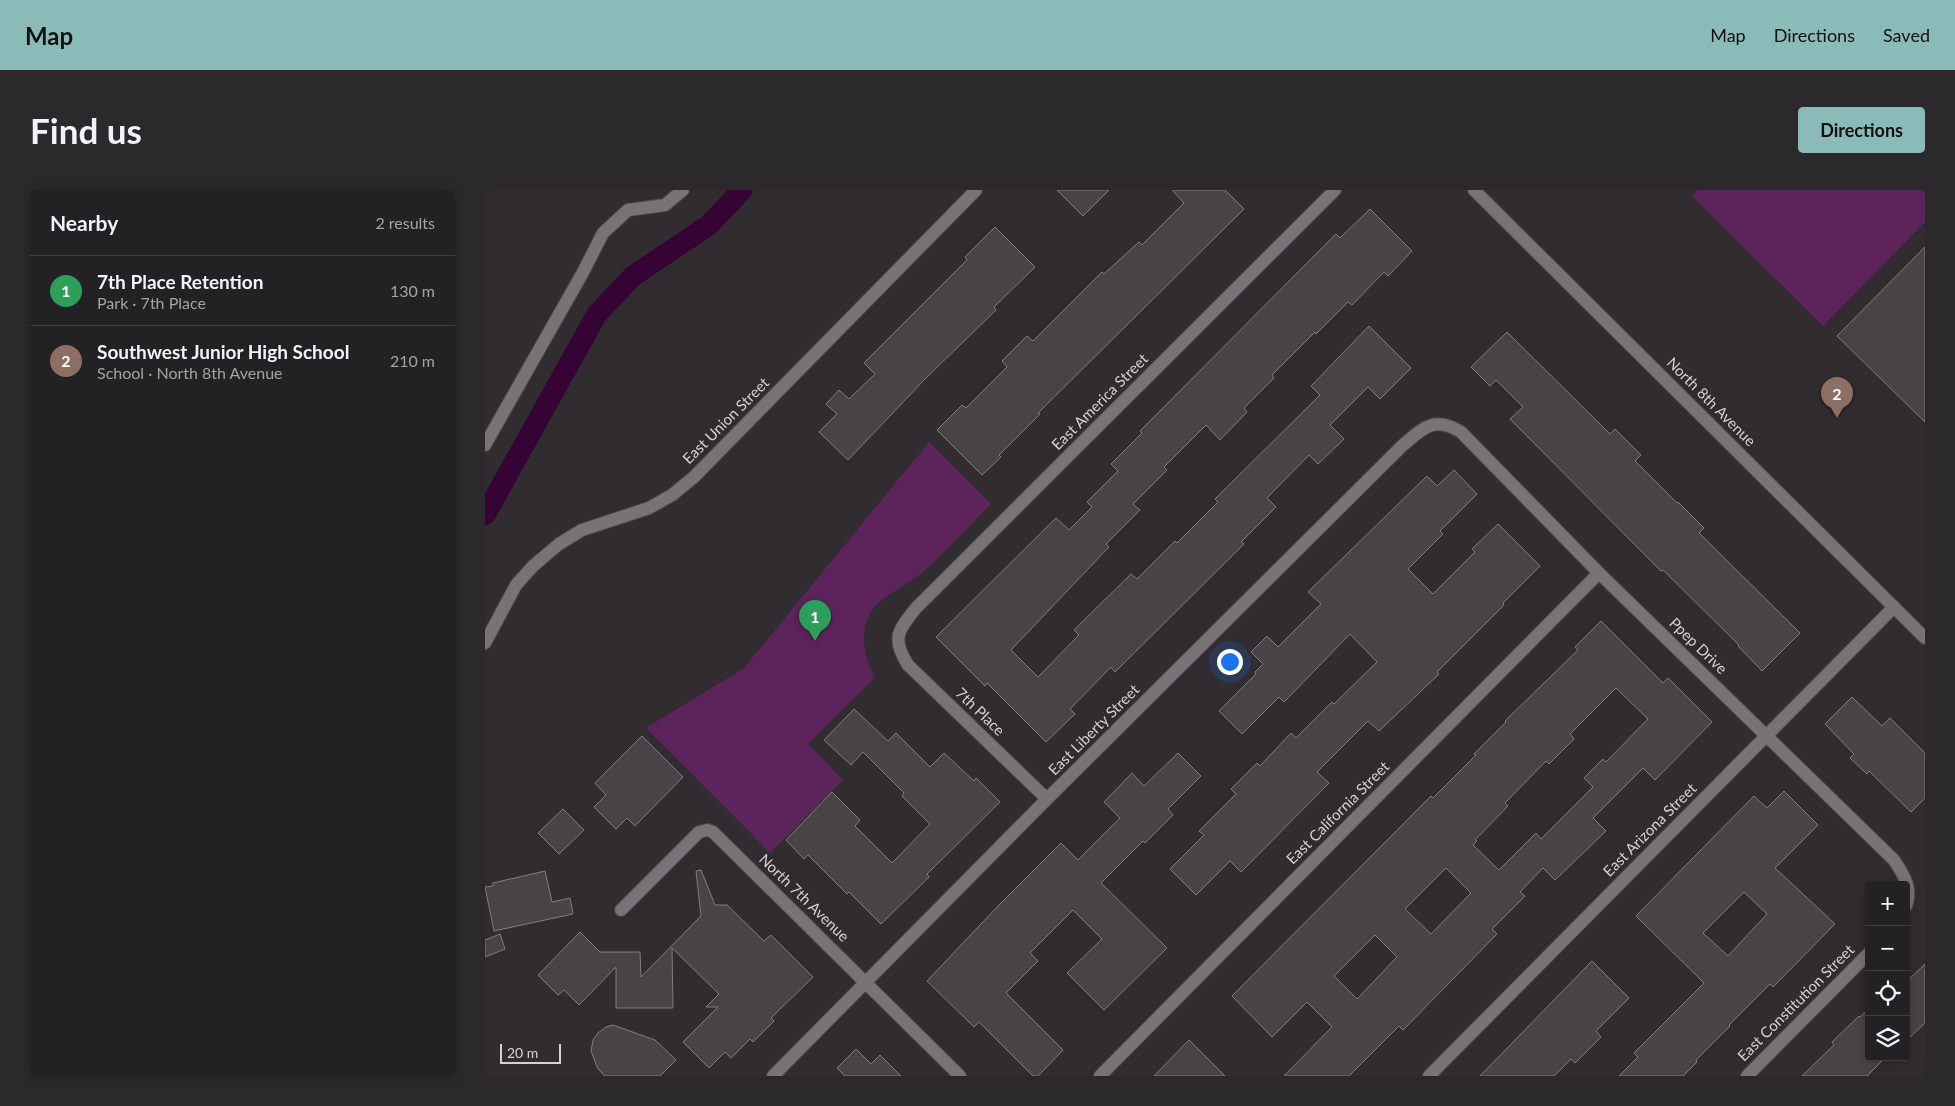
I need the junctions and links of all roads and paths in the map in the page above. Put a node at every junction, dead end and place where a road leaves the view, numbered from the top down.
1 (683, 190) edge
2 (976, 190) edge
3 (1335, 190) edge
4 (1474, 190) edge
5 (1448, 424) joint
6 (485, 445) edge
7 (1599, 573) junction
8 (1894, 607) junction
9 (1925, 638) edge
10 (485, 642) edge
11 (897, 642) joint
12 (1767, 736) junction
13 (1047, 799) junction
14 (1907, 881) edge
15 (621, 910) dead end
16 (1865, 957) edge
17 (867, 982) junction
18 (773, 1076) edge
19 (960, 1076) edge
20 (1101, 1076) edge
21 (1429, 1076) edge
22 (1747, 1076) edge

1 - 6 street
2 - 10 street, East Union Street
3 - 11 street, East America Street
4 - 8 street, North 8th Avenue
5 - 7 street, Ppep Drive
5 - 13 street, East Liberty Street
7 - 12 street, Ppep Drive
7 - 20 street, East California Street
8 - 9 street, North 8th Avenue
8 - 12 street, East Arizona Street
11 - 13 street, 7th Place
12 - 14 street, Ppep Drive
12 - 21 street, East Arizona Street
13 - 17 street, East Liberty Street
15 - 17 street, North 7th Avenue
16 - 22 street, East Constitution Street
17 - 18 street, East Liberty Street
17 - 19 street, North 7th Avenue

